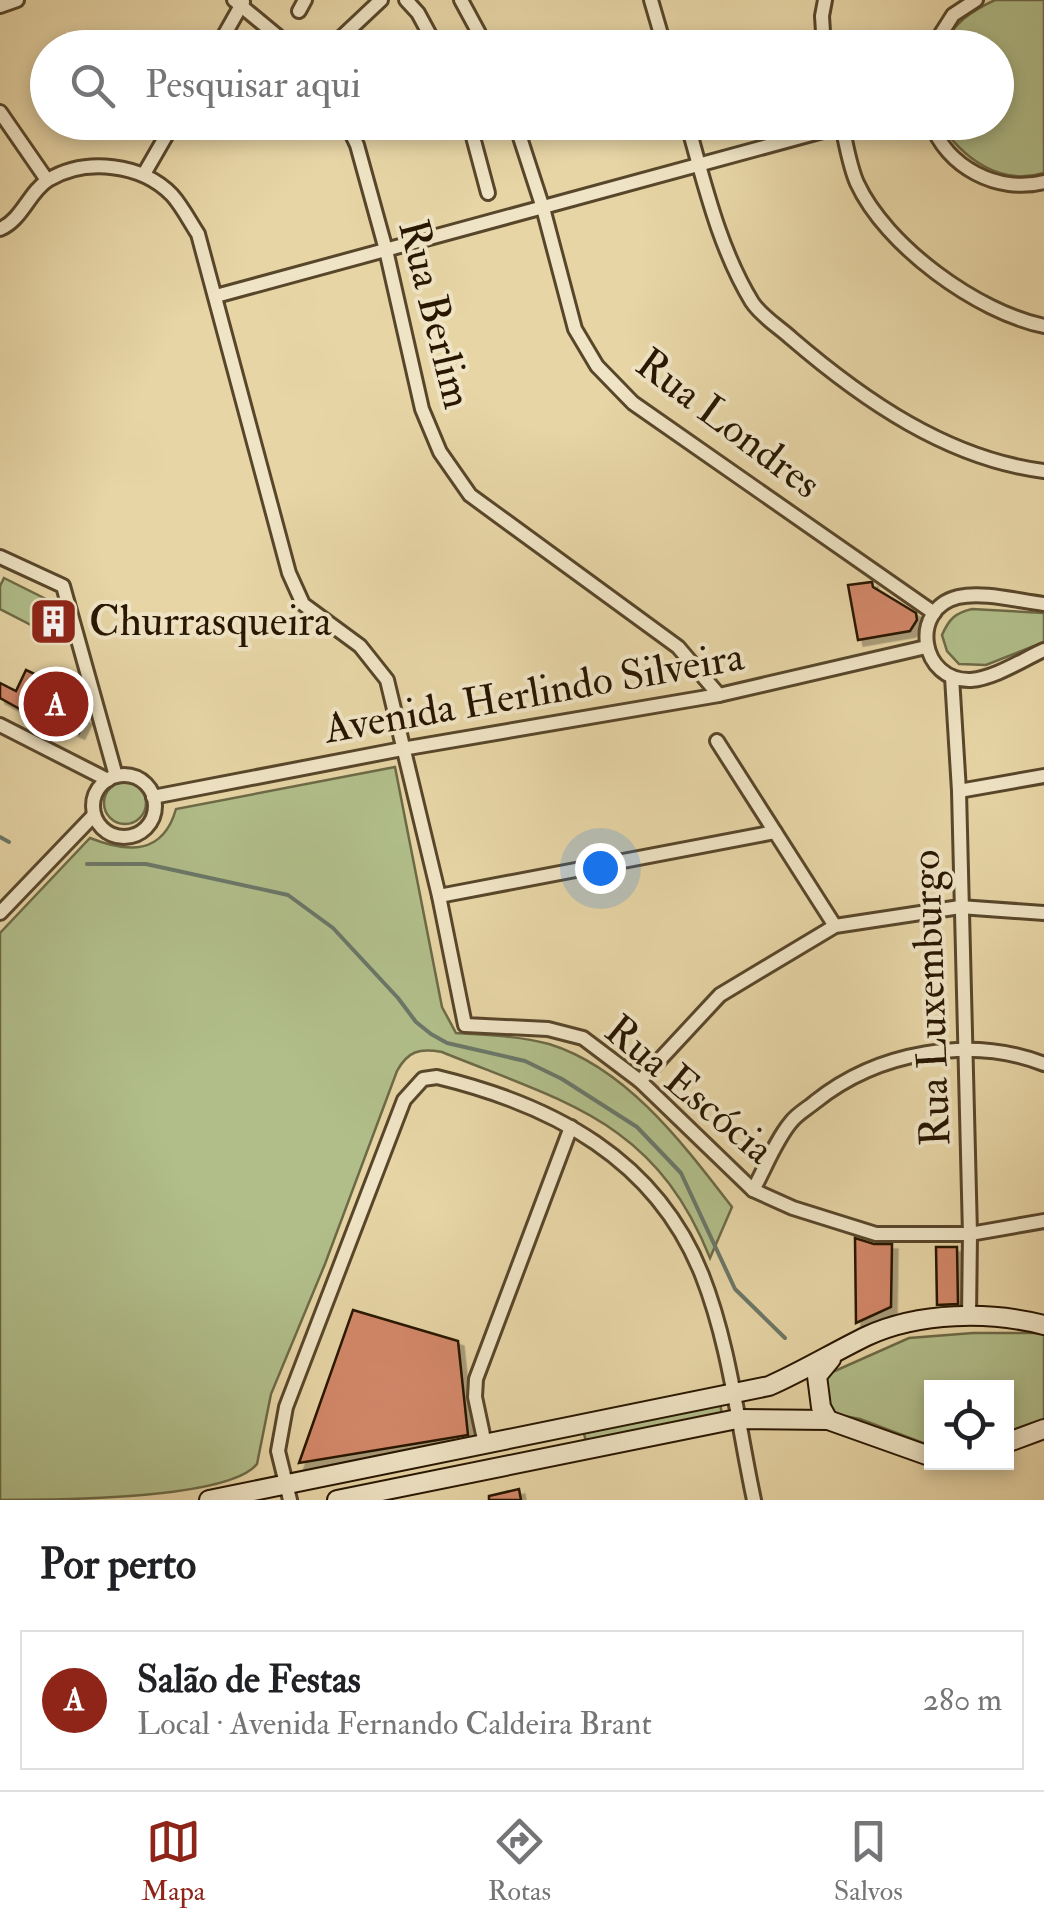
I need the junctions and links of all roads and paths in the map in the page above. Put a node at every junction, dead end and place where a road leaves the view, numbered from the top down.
1 (17, 0) edge
2 (381, 0) edge
3 (406, 0) edge
4 (461, 0) edge
5 (651, 0) edge
6 (824, 0) edge
7 (976, 0) edge
8 (240, 2) edge
9 (0, 6) edge
10 (226, 30) edge
11 (272, 30) edge
12 (349, 30) edge
13 (427, 30) edge
14 (477, 30) edge
15 (660, 30) edge
16 (823, 30) edge
17 (944, 30) edge
18 (0, 112) edge
19 (164, 140) edge
20 (355, 140) edge
21 (474, 140) edge
22 (521, 140) edge
23 (692, 140) edge
24 (790, 140) edge
25 (849, 140) edge
26 (941, 140) edge
27 (700, 166) junction
28 (144, 174) junction
29 (47, 180) junction
30 (1044, 182) edge
31 (488, 192) dead end
32 (542, 208) junction
33 (0, 229) edge
34 (386, 250) junction
35 (216, 296) junction
36 (1044, 326) edge
37 (1044, 471) edge
38 (0, 557) edge
39 (1044, 604) edge
40 (934, 612) junction
41 (926, 647) junction
42 (1044, 650) edge
43 (952, 678) junction
44 (719, 695) junction
45 (0, 725) edge
46 (717, 741) dead end
47 (402, 749) junction
48 (1044, 776) edge
49 (112, 778) junction
50 (958, 791) junction
51 (153, 797) junction
52 (94, 815) junction
53 (775, 832) junction
54 (439, 896) junction
55 (960, 907) junction
56 (0, 913) edge
57 (1044, 913) edge
58 (835, 926) junction
59 (966, 1049) junction
60 (1044, 1064) edge
61 (640, 1081) junction
62 (571, 1127) junction
63 (753, 1190) junction
64 (1044, 1221) edge
65 (970, 1234) junction
66 (969, 1317) junction
67 (1044, 1325) edge
68 (835, 1354) junction
69 (733, 1393) junction
70 (737, 1419) junction
71 (828, 1420) junction
72 (1044, 1428) edge
73 (1014, 1441) edge
74 (485, 1444) junction
75 (924, 1454) edge
76 (287, 1492) edge
77 (209, 1500) edge
78 (337, 1500) edge
79 (754, 1500) edge

1 - 9 street
2 - 12 street
3 - 13 street
4 - 14 street
5 - 15 street
6 - 16 street
7 - 17 street
8 - 10 street
8 - 11 street
18 - 29 street
19 - 28 street
20 - 34 street, Rua Berlim
21 - 31 street
22 - 32 street, Rua Londres
23 - 27 street
24 - 27 street
25 - 36 street
26 - 30 street
27 - 32 street
27 - 37 street
28 - 29 street
28 - 35 street
29 - 33 street
32 - 34 street
32 - 40 street, Rua Londres
34 - 35 street
34 - 44 street, Rua Berlim
35 - 47 street
38 - 49 street
39 - 40 street
40 - 41 street
41 - 43 street
41 - 44 street, Avenida Herlindo Silveira
42 - 43 street
43 - 50 street, Rua Luxemburgo
44 - 47 street, Avenida Herlindo Silveira
45 - 49 street
46 - 53 street
47 - 51 street, Avenida Herlindo Silveira
47 - 54 street
48 - 50 street
49 - 51 street
49 - 52 street
50 - 55 street, Rua Luxemburgo
51 - 52 street
52 - 56 street
53 - 54 street
53 - 58 street
54 - 61 street, Rua Escócia
55 - 57 street
55 - 58 street
55 - 59 street, Rua Luxemburgo
58 - 61 street
59 - 60 street
59 - 63 street
59 - 65 street, Rua Luxemburgo
61 - 63 street, Rua Escócia
62 - 69 street
62 - 74 street
62 - 76 street
63 - 65 street, Rua Escócia
64 - 65 street, Rua Escócia
65 - 66 street, Rua Luxemburgo
66 - 67 street
66 - 68 street
68 - 69 street
68 - 71 street
69 - 70 street
69 - 74 street
70 - 71 street
70 - 78 street
70 - 79 street
71 - 75 street
72 - 73 street
74 - 76 street
76 - 77 street

